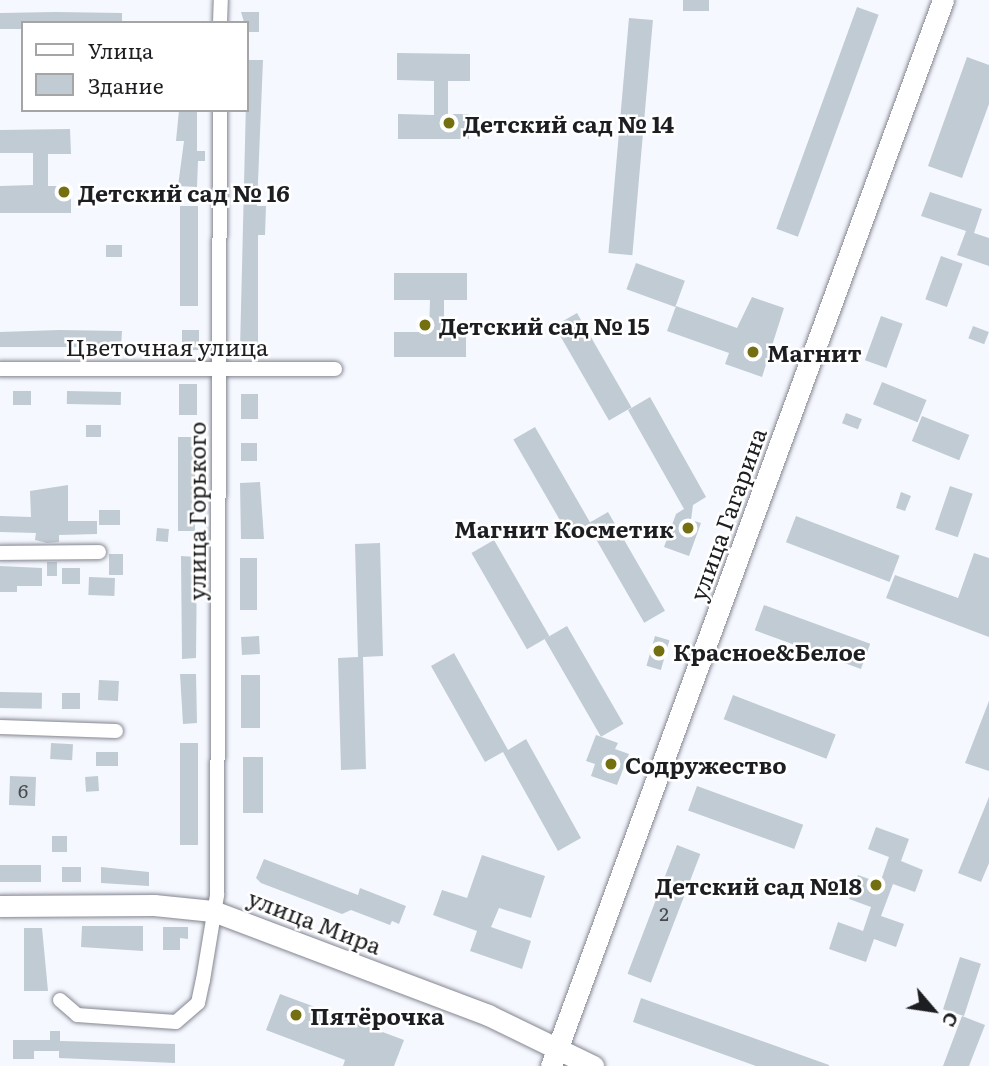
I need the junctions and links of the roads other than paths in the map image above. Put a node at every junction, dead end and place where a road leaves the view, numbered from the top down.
1 (220, 0) edge
2 (943, 0) edge
3 (220, 21) edge
4 (220, 112) edge
5 (220, 368) junction
6 (0, 369) edge
7 (335, 369) dead end
8 (99, 552) dead end
9 (0, 553) edge
10 (0, 727) edge
11 (116, 732) dead end
12 (0, 906) edge
13 (214, 911) junction
14 (60, 1000) dead end
15 (555, 1056) edge
16 (593, 1066) edge

1 - 3 street
2 - 15 main road, улица Гагарина
4 - 5 street, улица Горького
5 - 6 street, Цветочная улица
5 - 7 street, Цветочная улица
5 - 13 street, улица Горького
8 - 9 street
10 - 11 street
12 - 13 main road, улица Мира
13 - 14 street, улица Горького
13 - 15 main road, улица Мира
15 - 16 main road, улица Мира

